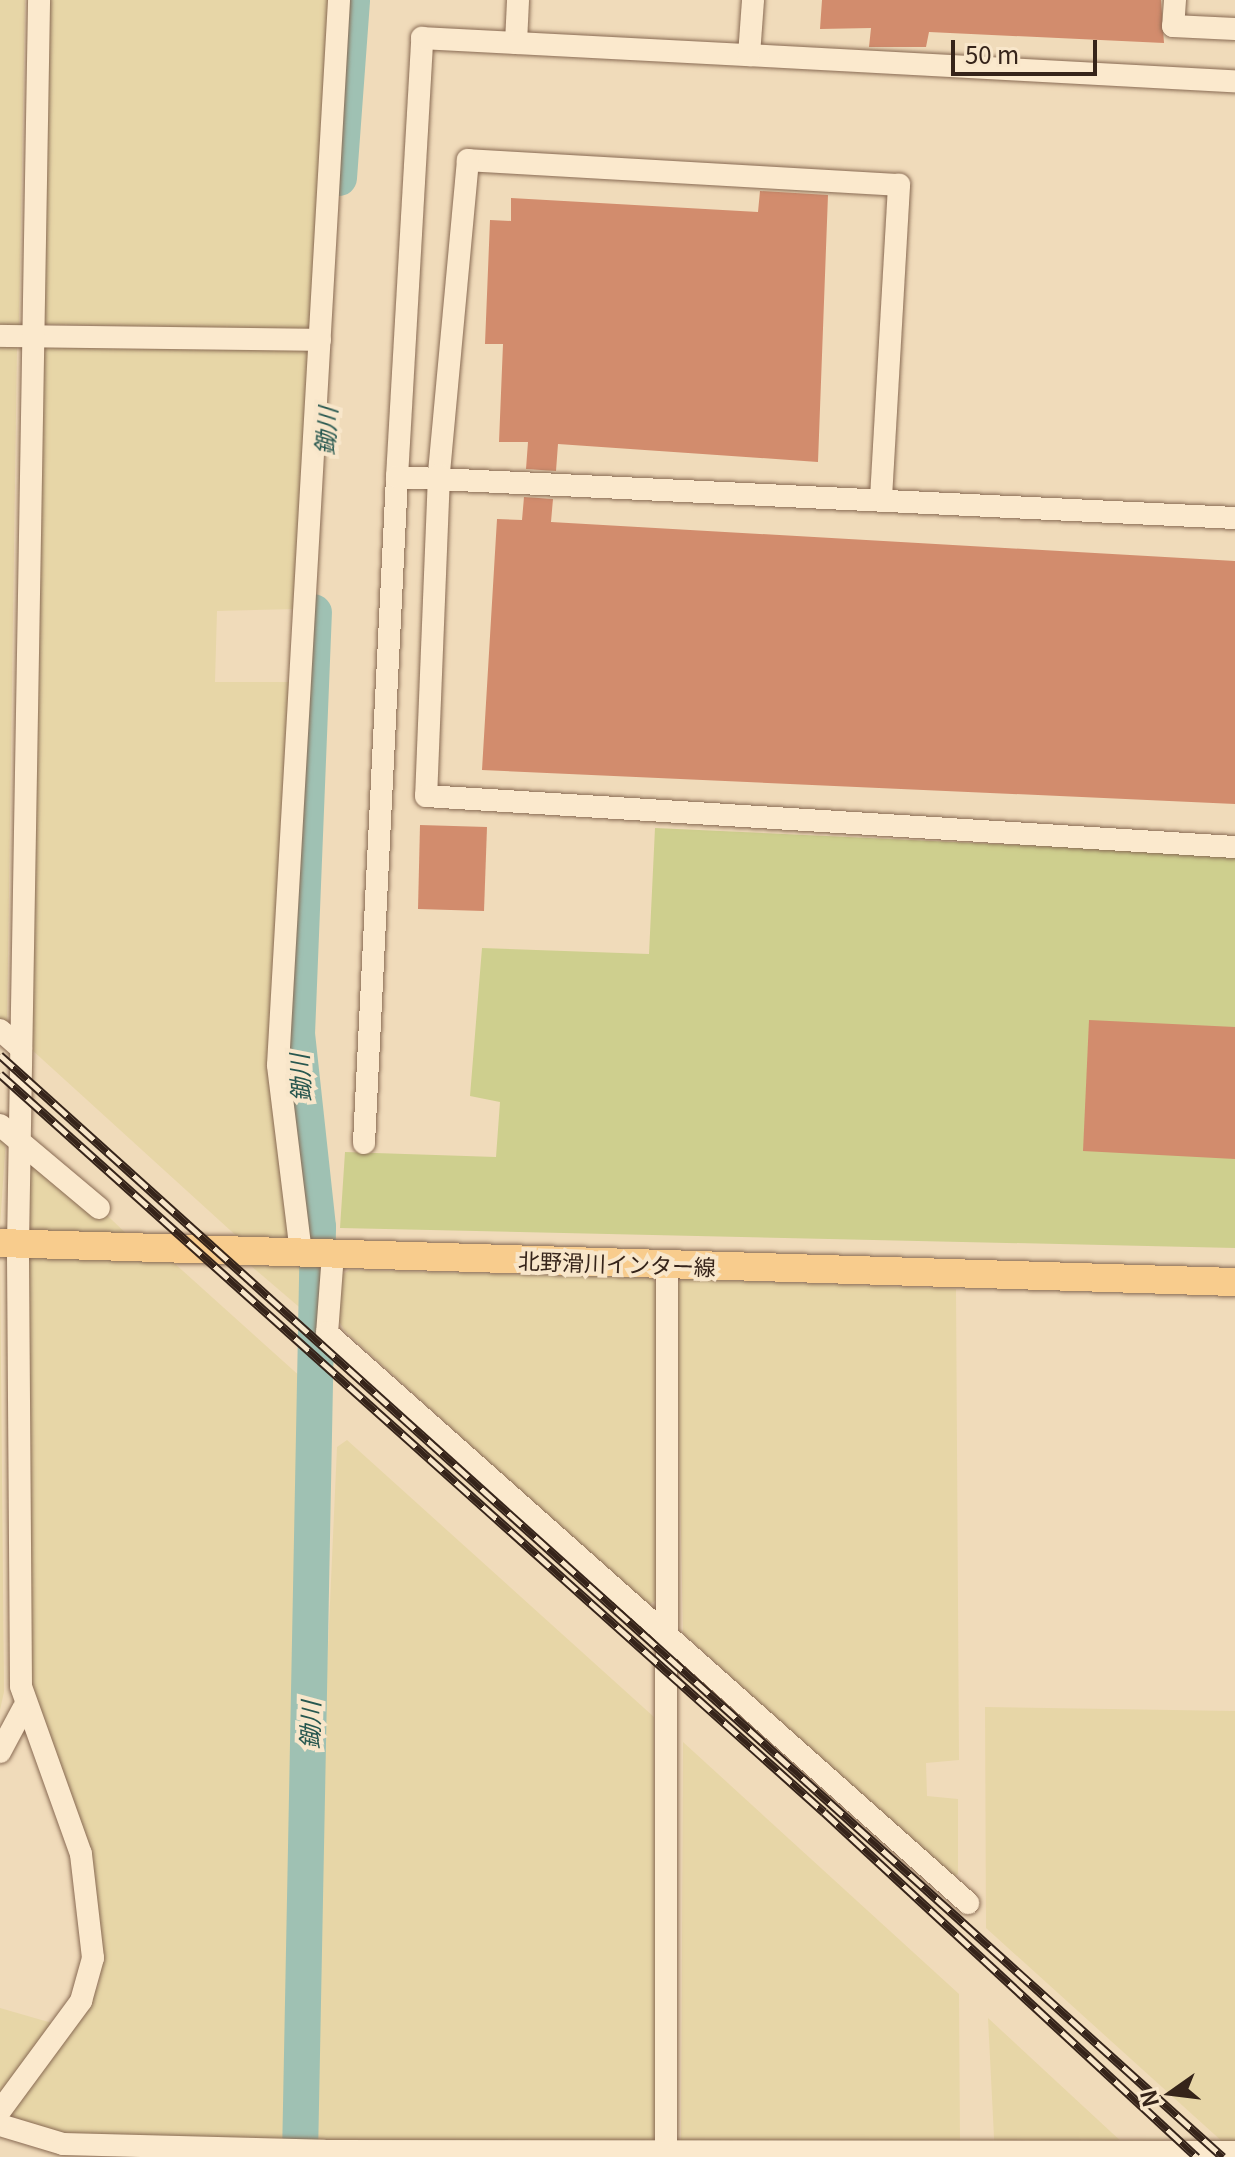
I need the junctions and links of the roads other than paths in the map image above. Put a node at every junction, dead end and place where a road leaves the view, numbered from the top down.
1 (39, 0) edge
2 (339, 0) edge
3 (518, 0) edge
4 (753, 0) edge
5 (1175, 0) edge
6 (1235, 29) edge
7 (516, 43) junction
8 (749, 55) junction
9 (1235, 81) edge
10 (0, 336) edge
11 (32, 336) junction
12 (320, 340) junction
13 (439, 475) junction
14 (397, 477) junction
15 (881, 498) junction
16 (1235, 518) edge
17 (1235, 847) edge
18 (0, 1030) edge
19 (21, 1048) junction
20 (0, 1125) edge
21 (20, 1143) junction
22 (364, 1143) dead end
23 (99, 1208) dead end
24 (9, 1244) edge
25 (301, 1253) junction
26 (333, 1254) junction
27 (667, 1264) junction
28 (1235, 1282) edge
29 (666, 1634) junction
30 (23, 1709) junction
31 (0, 1752) edge
32 (968, 1903) dead end
33 (0, 2111) edge
34 (0, 2125) edge
35 (1235, 2152) edge
36 (666, 2154) edge

1 - 11 street
2 - 12 street
3 - 7 street
4 - 8 street
5 - 6 street
7 - 8 street
7 - 14 street
8 - 9 street
10 - 11 street
11 - 12 street
11 - 19 street
12 - 25 street
13 - 14 street
13 - 15 street
13 - 15 street
13 - 17 street
14 - 22 street
15 - 16 street
18 - 19 street
19 - 21 street
20 - 21 street
21 - 23 street
21 - 24 street
24 - 25 main road, 北野滑川インター線
24 - 30 street
25 - 26 main road, 北野滑川インター線
26 - 27 main road, 北野滑川インター線
26 - 29 street
27 - 28 main road, 北野滑川インター線
27 - 29 street
29 - 32 street
29 - 36 street
30 - 31 street
30 - 33 street
34 - 36 street
35 - 36 street

